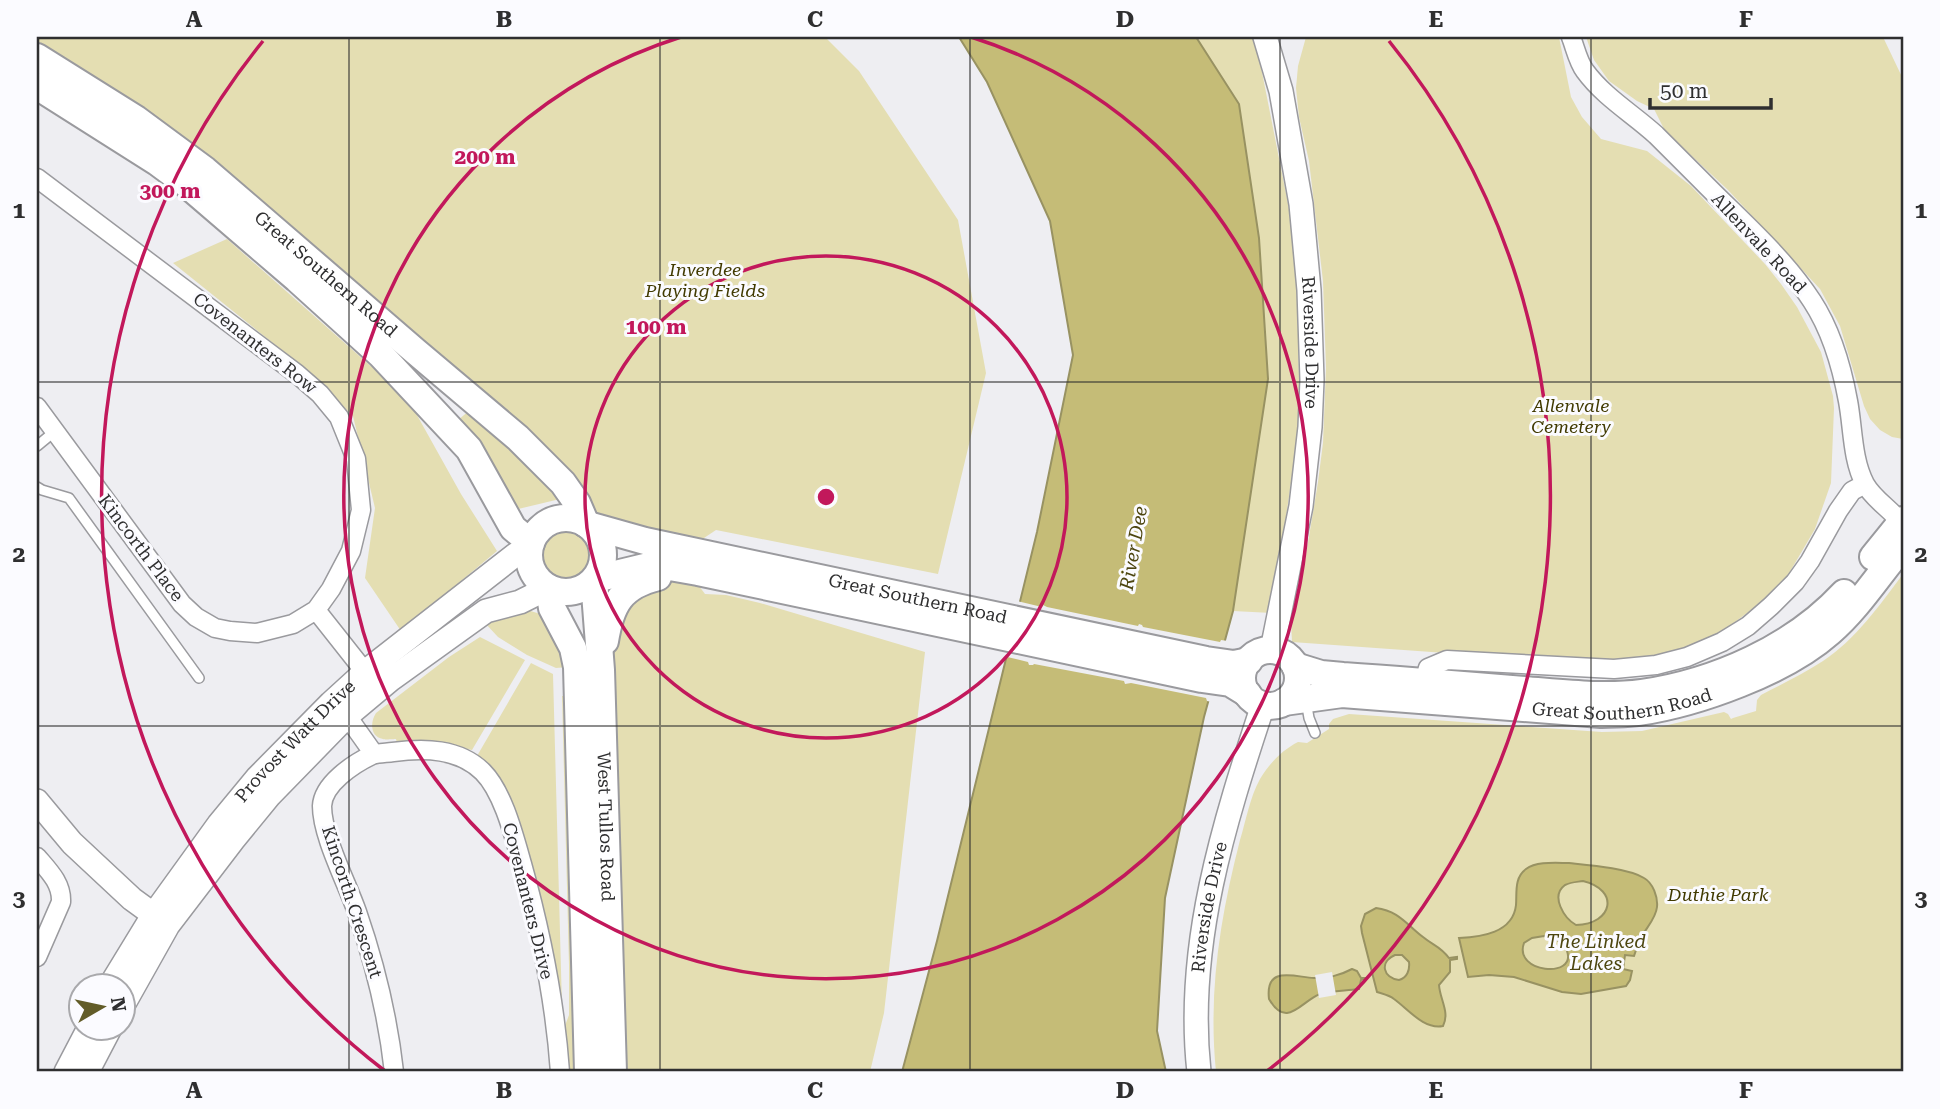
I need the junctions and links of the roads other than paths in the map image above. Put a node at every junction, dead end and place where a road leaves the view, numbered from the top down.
1 (1265, 37) edge
2 (1571, 37) edge
3 (37, 57) edge
4 (37, 86) edge
5 (37, 178) edge
6 (37, 407) edge
7 (54, 432) junction
8 (37, 446) edge
9 (1865, 484) junction
10 (37, 487) edge
11 (587, 525) junction
12 (1902, 530) edge
13 (531, 544) junction
14 (695, 565) junction
15 (595, 580) junction
16 (549, 588) junction
17 (316, 610) junction
18 (1295, 666) junction
19 (601, 670) junction
20 (365, 672) junction
21 (199, 678) dead end
22 (1424, 682) junction
23 (1261, 683) junction
24 (347, 716) junction
25 (1315, 733) dead end
26 (373, 754) junction
27 (37, 801) edge
28 (37, 857) edge
29 (161, 920) junction
30 (37, 957) edge
31 (121, 972) edge
32 (136, 975) edge
33 (82, 1042) edge
34 (103, 1042) edge
35 (66, 1072) edge
36 (87, 1072) edge
37 (394, 1072) edge
38 (560, 1072) edge
39 (588, 1072) edge
40 (613, 1072) edge
41 (1199, 1072) edge

1 - 23 street, Riverside Drive
2 - 9 street, Allenvale Road
3 - 11 main road, Great Southern Road
4 - 13 main road, Great Southern Road
5 - 17 street, Covenanters Row
6 - 7 street, Kincorth Place
7 - 8 lane
7 - 17 street, Kincorth Place
9 - 12 street, Allenvale Road
9 - 22 street
10 - 21 lane
11 - 13 main road
11 - 14 main road, Great Southern Road
11 - 15 main road
12 - 22 main road, Great Southern Road
12 - 23 main road, Great Southern Road
13 - 16 main road
13 - 20 street, Provost Watt Drive
14 - 15 main road, Great Southern Road
14 - 19 main road
14 - 23 main road, Great Southern Road
15 - 16 main road
15 - 19 main road, West Tullos Road
16 - 24 street, Provost Watt Drive
16 - 39 main road, West Tullos Road
17 - 20 street
18 - 22 main road, Great Southern Road
18 - 23 main road
18 - 23 main road
19 - 40 main road, West Tullos Road
20 - 24 street
20 - 29 street, Provost Watt Drive
23 - 25 lane
23 - 41 street, Riverside Drive
24 - 26 street
24 - 29 street, Provost Watt Drive
26 - 37 street, Kincorth Crescent
26 - 38 street, Covenanters Drive
27 - 29 street
28 - 30 street
29 - 31 street, Provost Watt Drive
29 - 32 street, Provost Watt Drive
33 - 35 street
34 - 36 street

